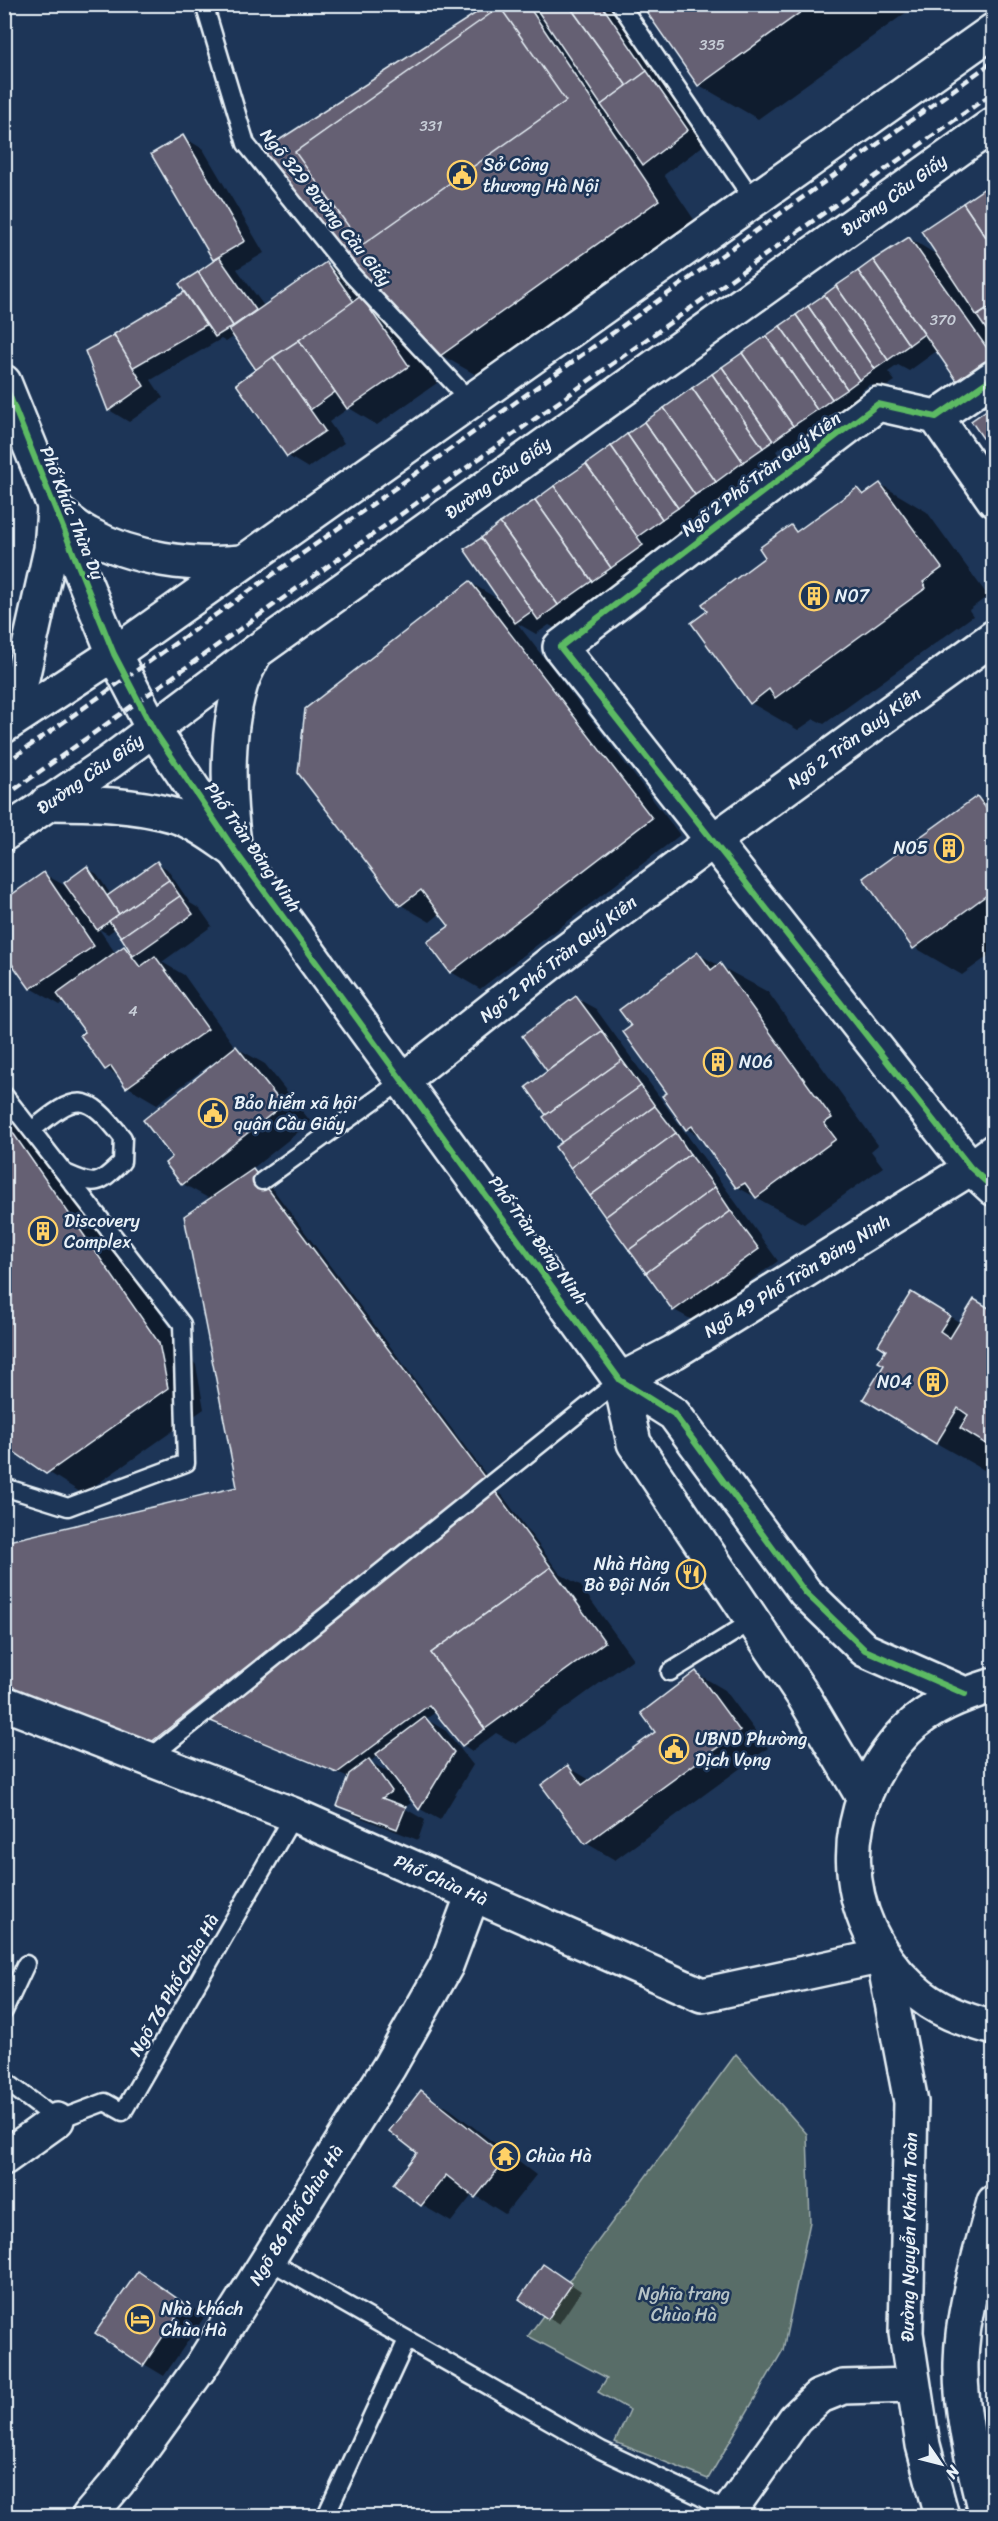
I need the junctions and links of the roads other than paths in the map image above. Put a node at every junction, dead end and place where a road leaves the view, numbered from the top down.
1 (204, 4) edge
2 (620, 4) edge
3 (993, 30) edge
4 (993, 124) edge
5 (754, 201) junction
6 (993, 377) edge
7 (4, 382) edge
8 (471, 402) junction
9 (936, 417) junction
10 (993, 500) edge
11 (54, 509) junction
12 (242, 562) junction
13 (993, 637) edge
14 (256, 651) junction
15 (114, 654) junction
16 (4, 720) edge
17 (4, 726) edge
18 (153, 729) junction
19 (47, 803) junction
20 (4, 834) edge
21 (714, 840) junction
22 (236, 850) junction
23 (403, 1080) junction
24 (4, 1095) edge
25 (32, 1130) junction
26 (986, 1169) edge
27 (64, 1172) junction
28 (262, 1181) dead end
29 (620, 1380) junction
30 (4, 1487) edge
31 (754, 1620) junction
32 (670, 1672) dead end
33 (979, 1689) edge
34 (4, 1703) edge
35 (148, 1759) junction
36 (863, 1797) junction
37 (294, 1815) junction
38 (473, 1894) junction
39 (883, 1956) junction
40 (26, 1964) dead end
41 (4, 2011) edge
42 (993, 2028) edge
43 (4, 2080) edge
44 (57, 2120) junction
45 (4, 2158) edge
46 (993, 2202) edge
47 (268, 2260) junction
48 (407, 2340) junction
49 (912, 2385) junction
50 (963, 2386) junction
51 (727, 2515) edge
52 (89, 2517) edge
53 (336, 2517) edge
54 (942, 2517) edge
55 (986, 2517) edge

1 - 8 lane, Ngõ 329 Đường Cầu Giấy
2 - 5 lane
3 - 5 street
4 - 14 street, Đường Cầu Giấy
5 - 8 street
6 - 9 street
7 - 11 street, Phố Khúc Thừa Dụ
8 - 12 street
9 - 10 street
9 - 21 street, Ngõ 2 Phố Trần Quý Kiên
11 - 12 street
11 - 15 street, Phố Khúc Thừa Dụ
11 - 16 street
12 - 15 street
13 - 21 street, Ngõ 2 Trần Quý Kiên
14 - 18 street, Đường Cầu Giấy
14 - 22 street
15 - 17 street
15 - 18 street, Phố Khúc Thừa Dụ
18 - 19 street, Đường Cầu Giấy
18 - 22 street, Phố Trần Đăng Ninh
19 - 20 street, Đường Cầu Giấy
19 - 22 street
21 - 23 street, Ngõ 2 Phố Trần Quý Kiên
21 - 26 street
22 - 23 street, Phố Trần Đăng Ninh
23 - 28 lane
23 - 29 street, Phố Trần Đăng Ninh
24 - 25 lane
25 - 27 lane
25 - 27 lane
26 - 29 street, Ngõ 49 Phố Trần Đăng Ninh
27 - 30 lane
29 - 31 street, Phố Trần Đăng Ninh
29 - 33 street, Phố Trần Đăng Ninh
29 - 35 lane
31 - 32 lane
31 - 36 street, Phố Trần Đăng Ninh
33 - 36 street
34 - 35 street, Phố Chùa Hà
35 - 37 street, Phố Chùa Hà
36 - 39 street
37 - 38 street, Phố Chùa Hà
37 - 44 lane, Ngõ 76 Phố Chùa Hà
38 - 39 street, Phố Chùa Hà
38 - 47 street, Ngõ 86 Phố Chùa Hà
39 - 42 street
39 - 49 street, Đường Nguyễn Khánh Toàn
40 - 41 lane
43 - 44 lane
44 - 45 street
46 - 50 street
47 - 48 lane
47 - 52 street, Ngõ 86 Phố Chùa Hà
48 - 51 lane
48 - 53 lane
49 - 50 street
49 - 51 street
49 - 54 street, Đường Nguyễn Khánh Toàn
50 - 55 street

